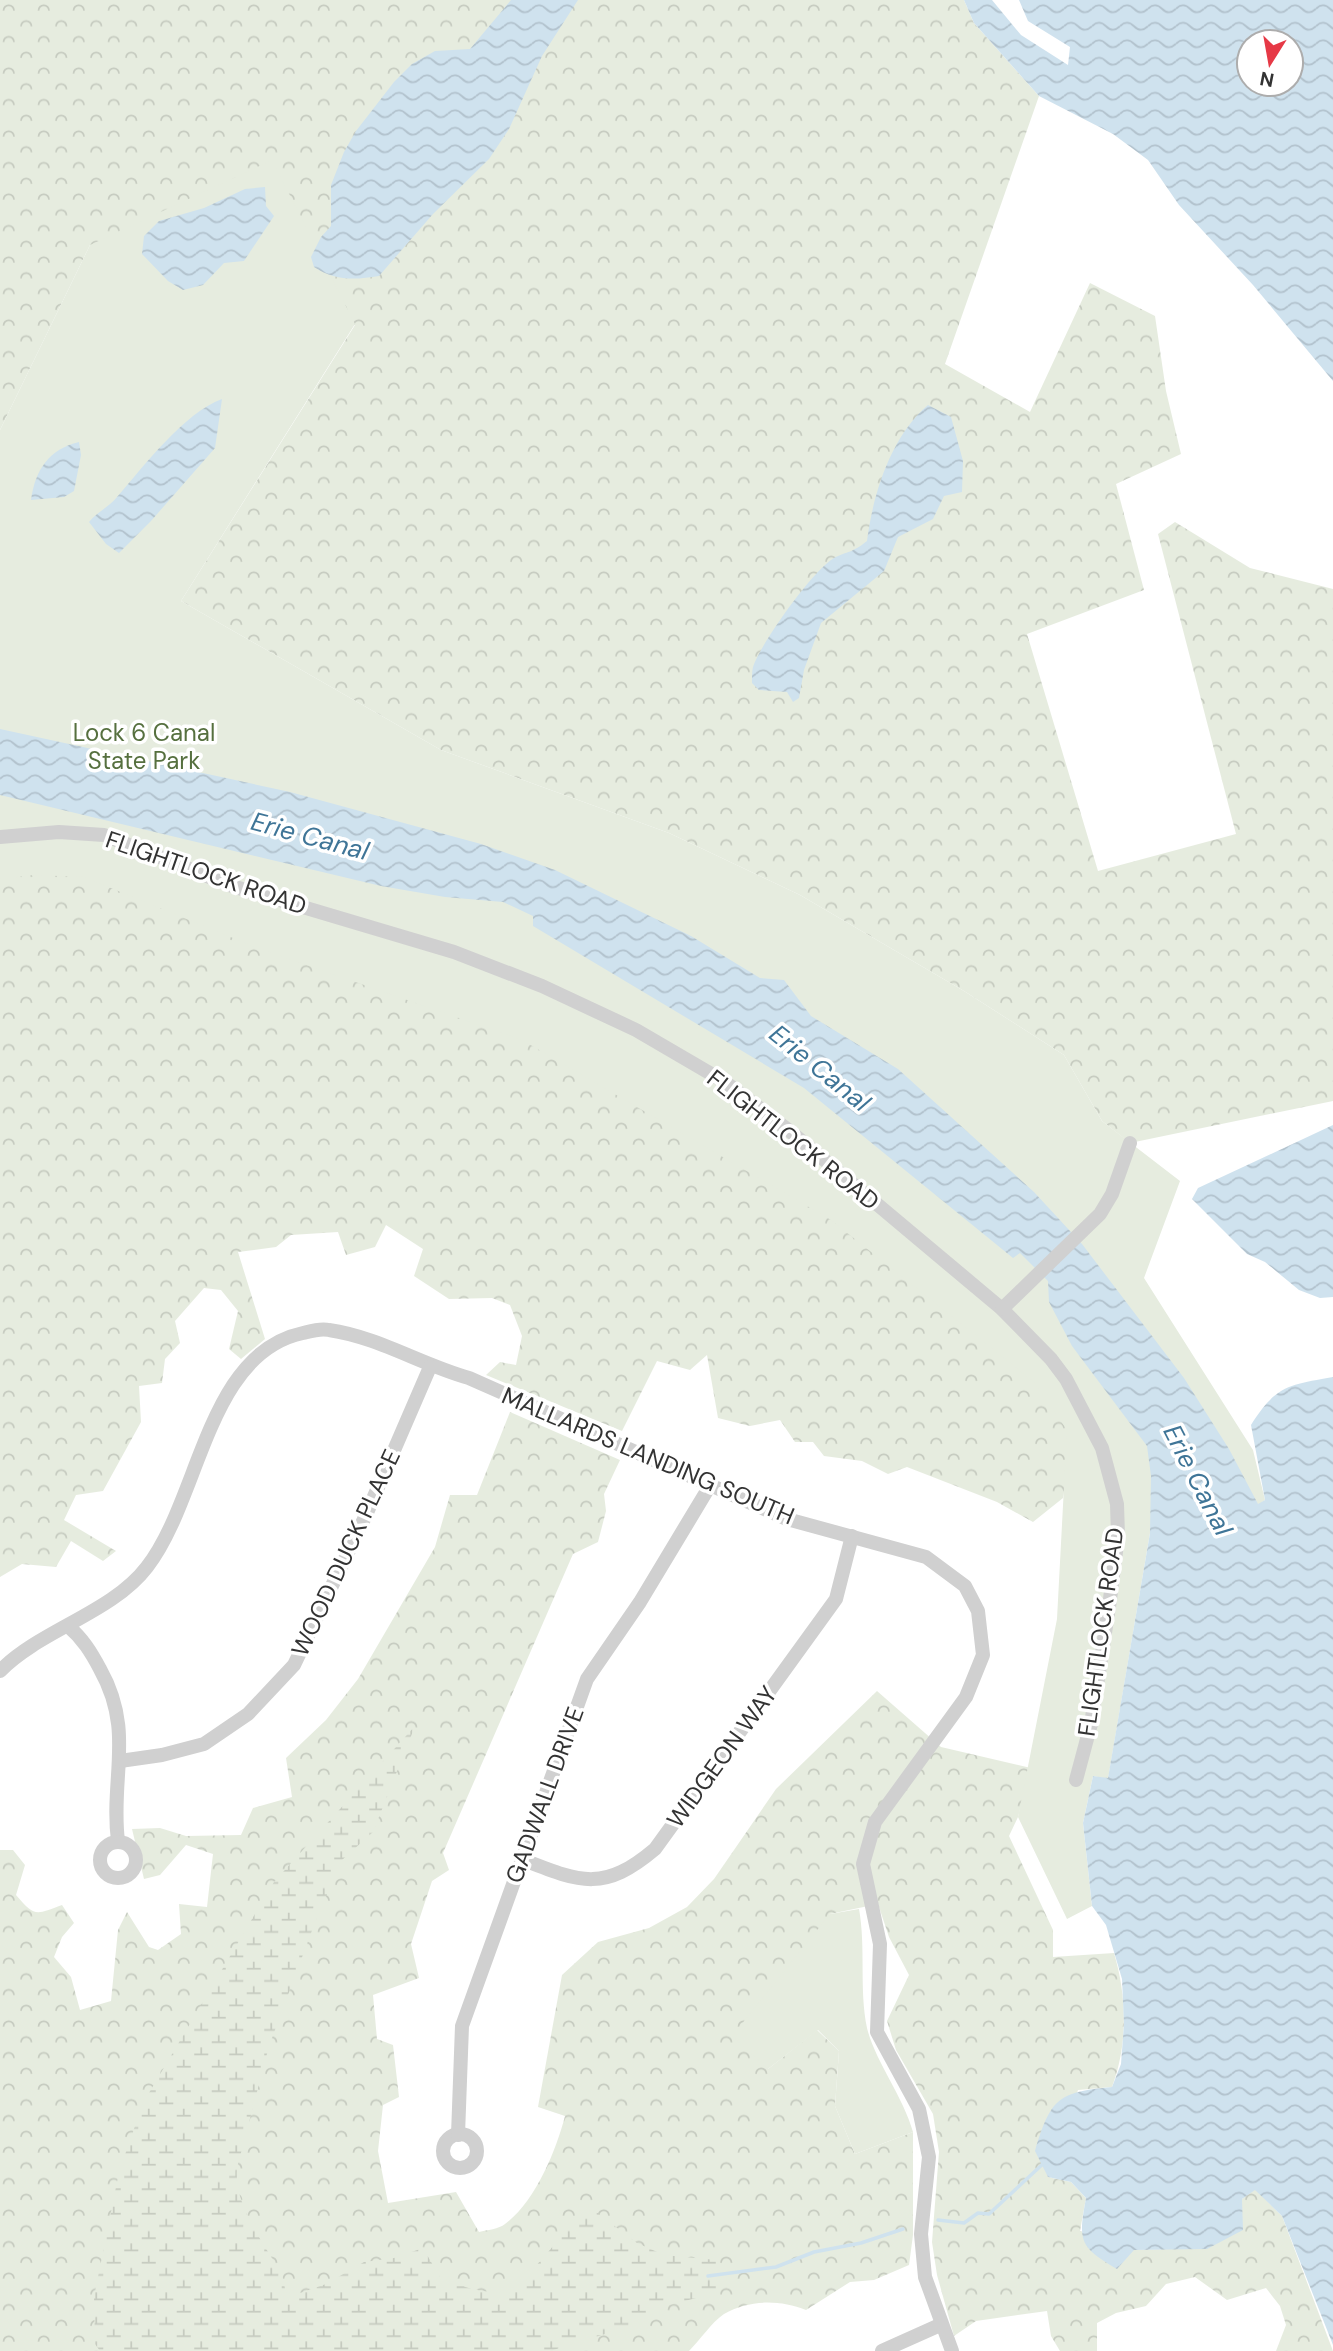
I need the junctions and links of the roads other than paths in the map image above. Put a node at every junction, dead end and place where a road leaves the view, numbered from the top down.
1 (0, 837) edge
2 (1130, 1143) dead end
3 (1002, 1309) junction
4 (430, 1367) junction
5 (711, 1484) junction
6 (852, 1536) junction
7 (68, 1626) junction
8 (0, 1671) edge
9 (120, 1761) junction
10 (1076, 1780) dead end
11 (118, 1841) dead end
12 (521, 1859) junction
13 (457, 2135) dead end
14 (940, 2325) junction
15 (882, 2351) edge
16 (952, 2351) edge

1 - 3 street, FLIGHTLOCK ROAD
2 - 3 street
3 - 10 street, FLIGHTLOCK ROAD
4 - 5 street, MALLARDS LANDING SOUTH
4 - 7 street, MALLARDS LANDING SOUTH
4 - 9 street, WOOD DUCK PLACE
5 - 6 street, MALLARDS LANDING SOUTH
5 - 12 street, GADWALL DRIVE
6 - 12 street, WIDGEON WAY
6 - 14 street, MALLARDS LANDING SOUTH
7 - 8 street, MALLARDS LANDING SOUTH
7 - 9 street
9 - 11 street
12 - 13 street, GADWALL DRIVE
14 - 15 street
14 - 16 street, MALLARDS LANDING SOUTH

